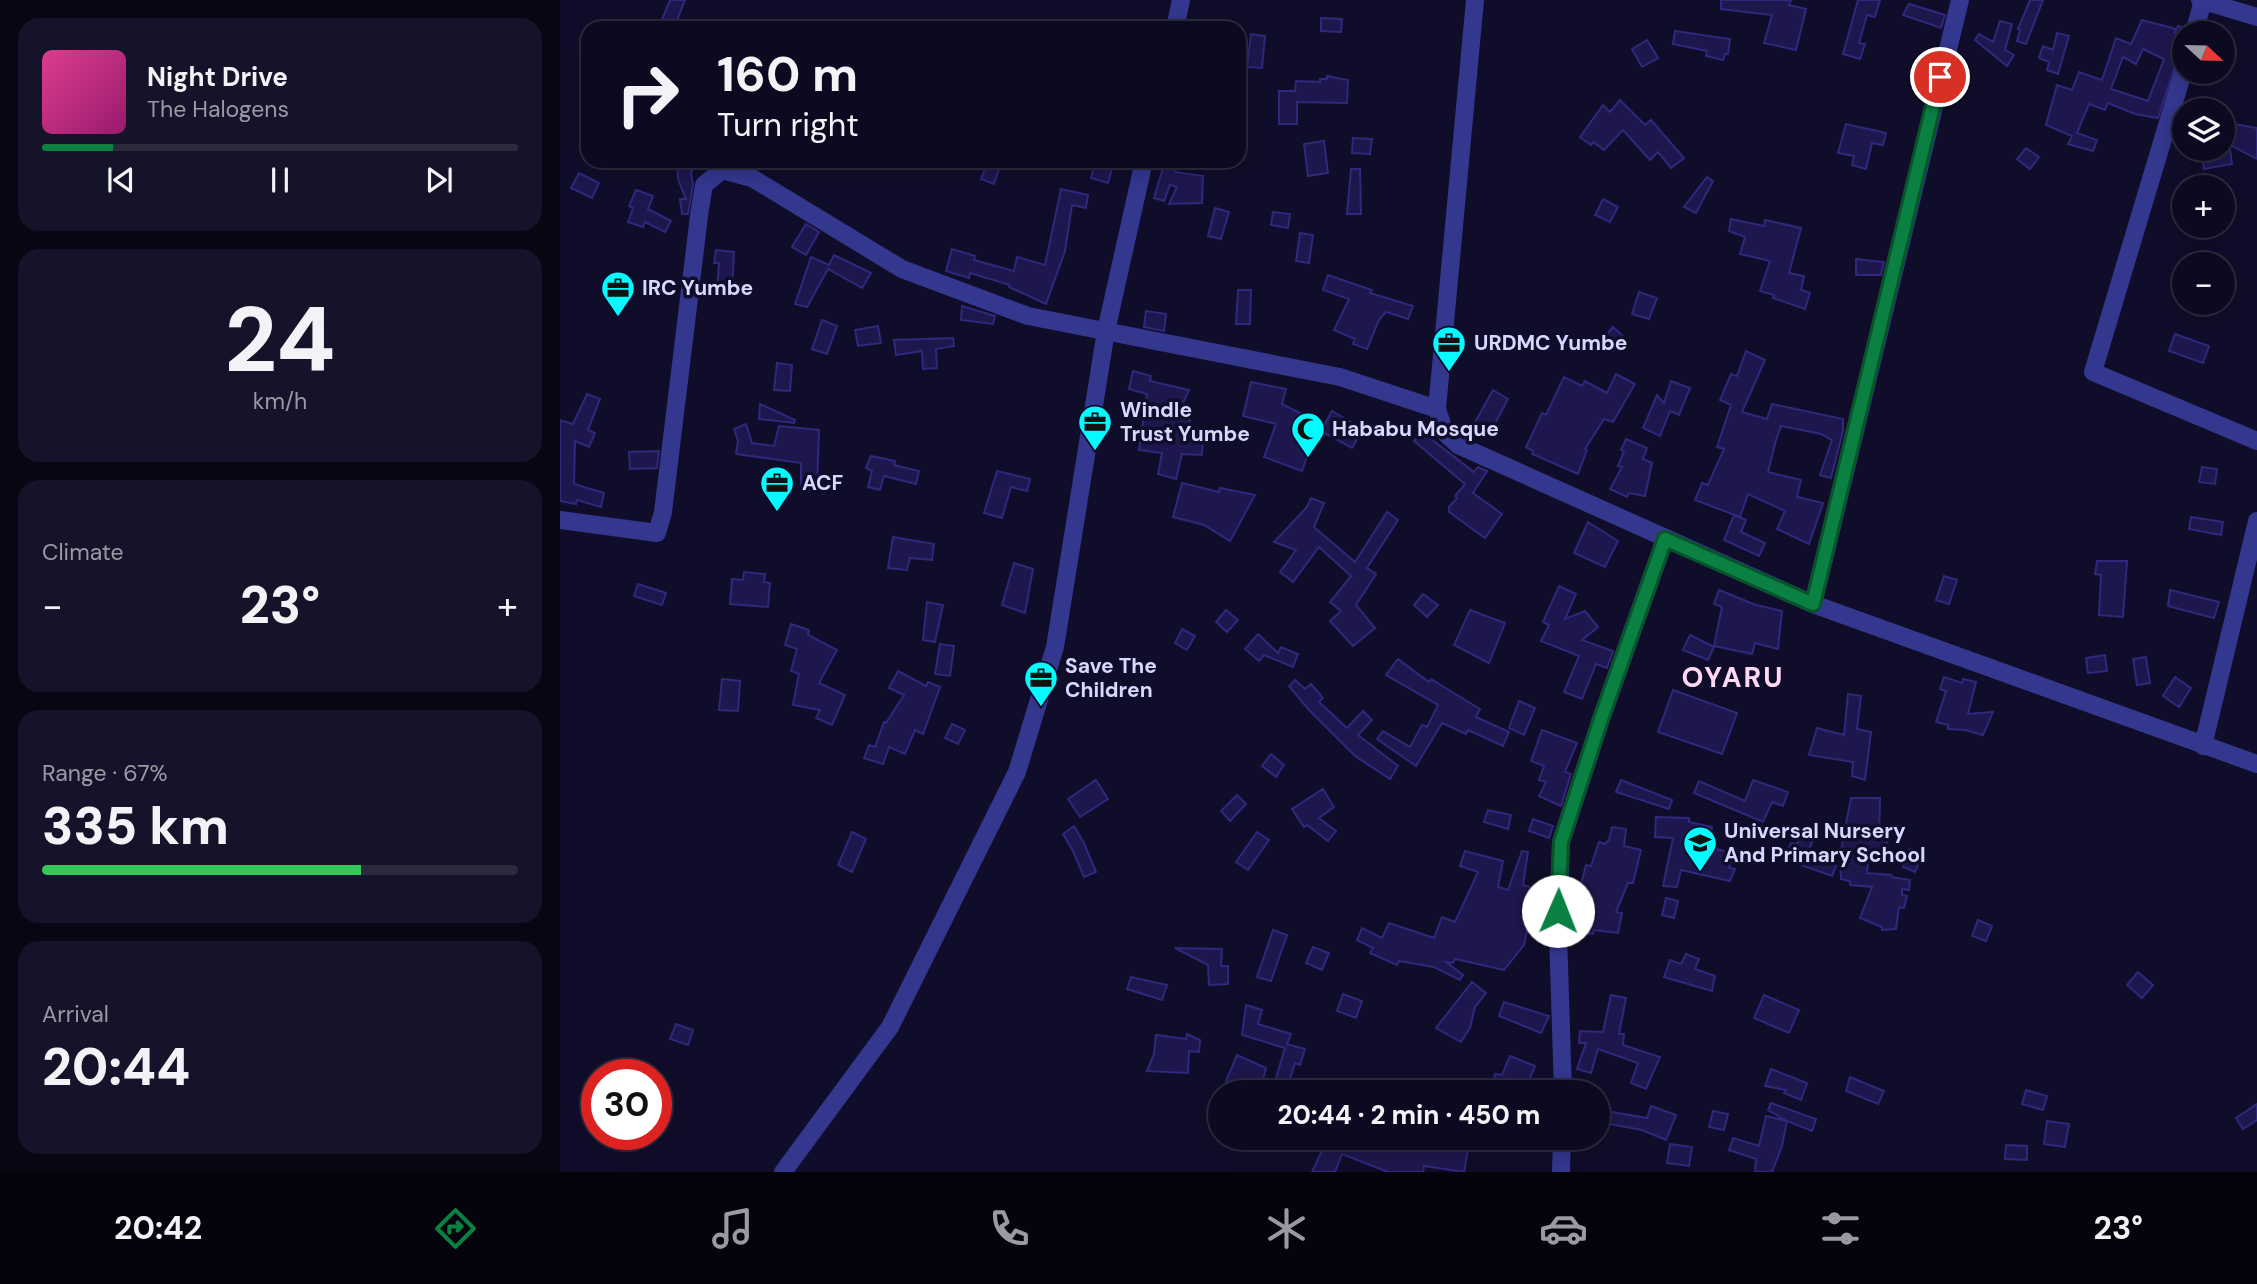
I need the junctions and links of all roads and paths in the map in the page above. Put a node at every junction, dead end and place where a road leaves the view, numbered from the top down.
1 (1181, 0) edge
2 (1475, 0) edge
3 (1960, 0) edge
4 (2201, 0) edge
5 (2257, 17) edge
6 (1176, 21) edge
7 (2197, 21) edge
8 (2179, 84) edge
9 (1142, 168) edge
10 (1106, 331) junction
11 (1437, 409) junction
12 (2257, 441) edge
13 (560, 520) edge
14 (2257, 521) edge
15 (1665, 539) junction
16 (1813, 604) junction
17 (2203, 746) junction
18 (2257, 764) edge
19 (1563, 1080) edge
20 (1562, 1150) edge
21 (783, 1172) edge
22 (1561, 1172) edge

1 - 6 street
2 - 11 street
3 - 16 street
4 - 5 street
4 - 7 street
8 - 12 street
9 - 10 street
10 - 11 street
10 - 13 street
10 - 21 street
11 - 15 street
14 - 17 street
15 - 16 street
15 - 19 street
16 - 17 street
17 - 18 street
20 - 22 street

